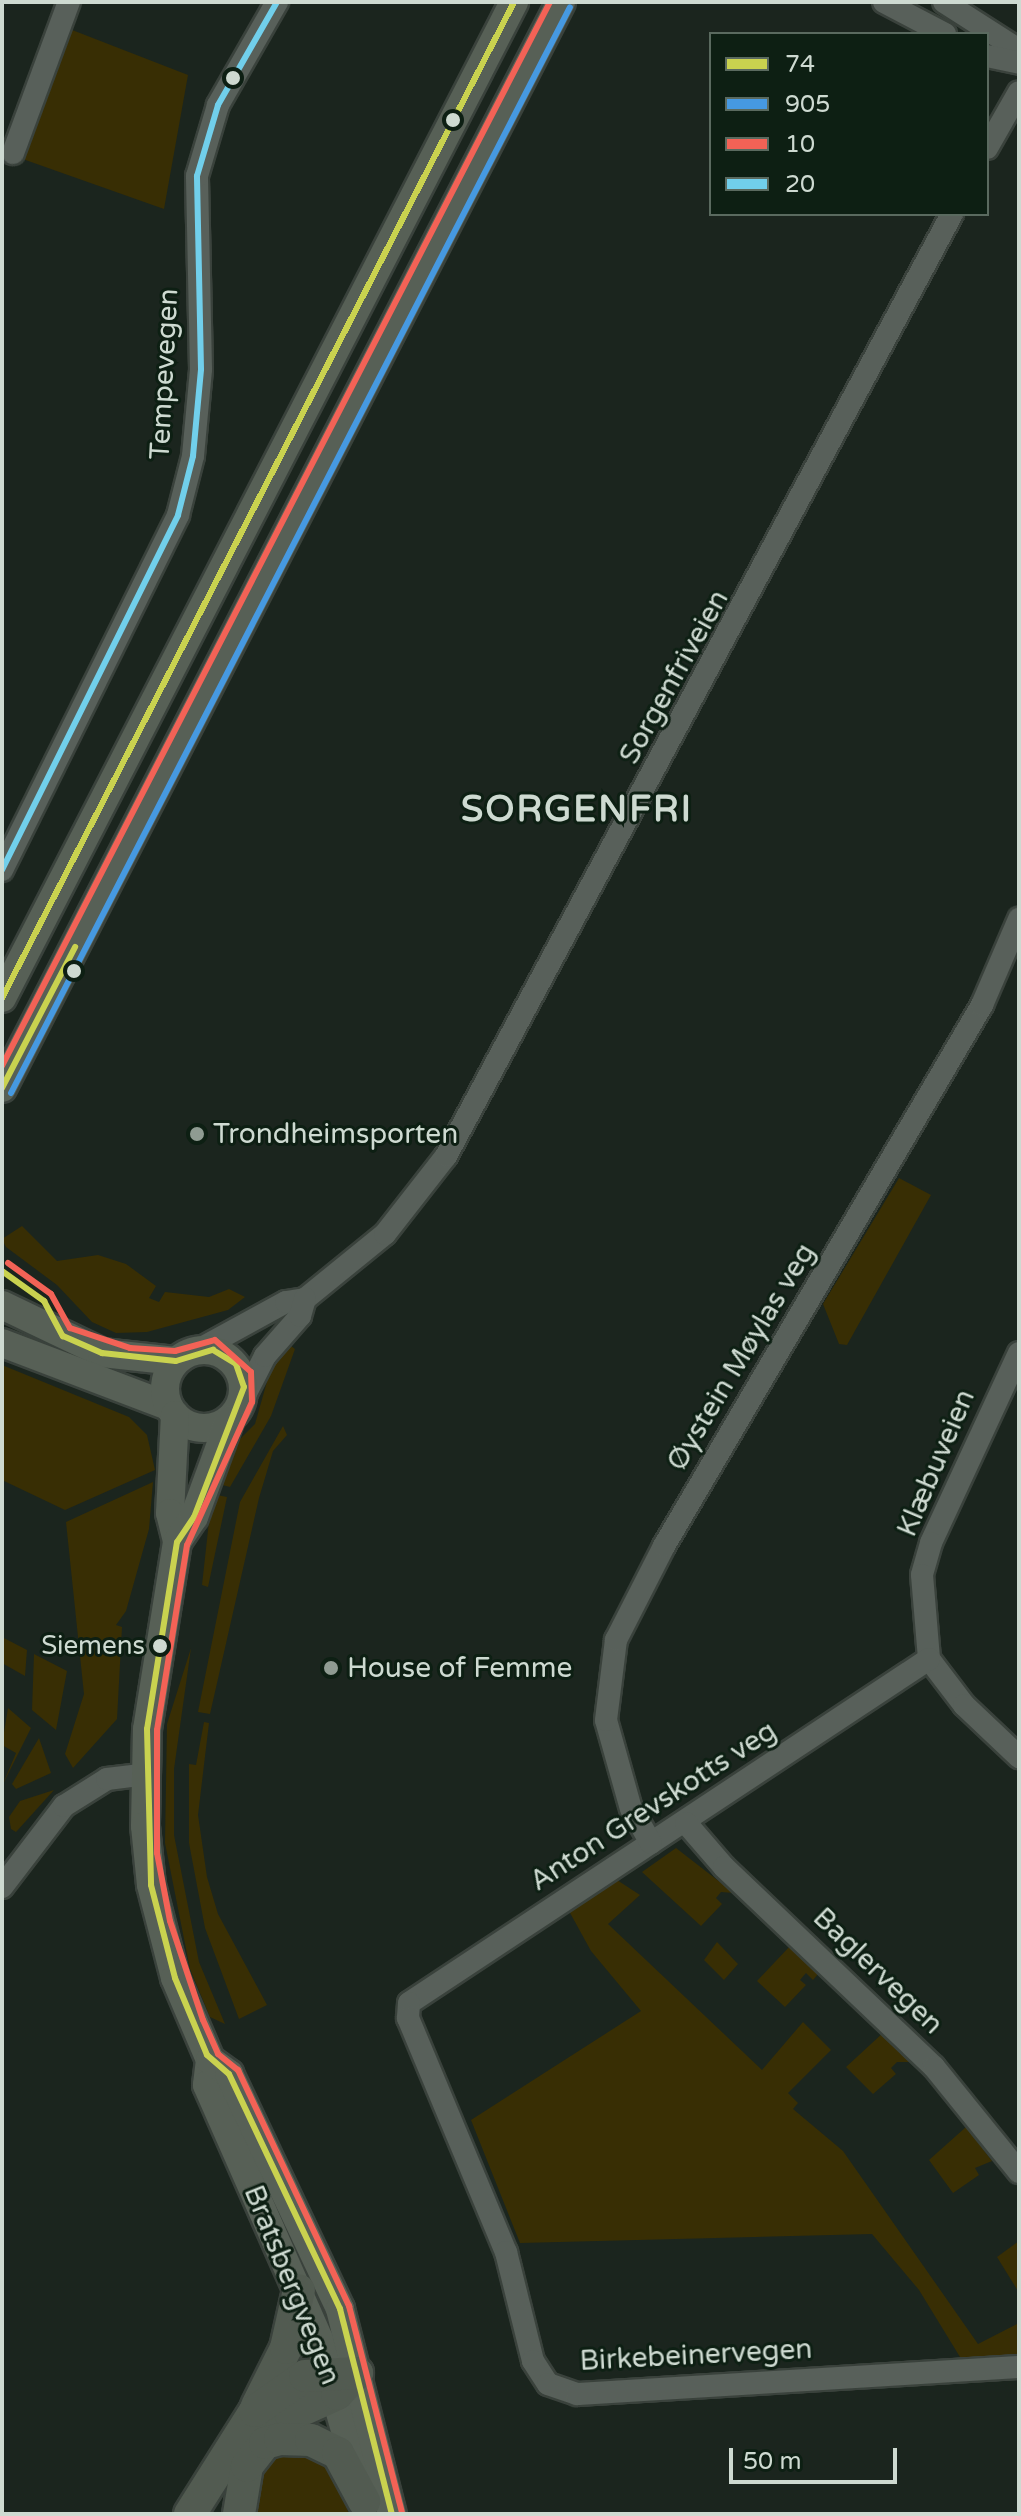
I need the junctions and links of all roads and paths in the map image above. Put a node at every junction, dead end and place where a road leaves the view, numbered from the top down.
1 (69, 2) edge
2 (277, 2) edge
3 (514, 2) edge
4 (561, 2) edge
5 (884, 2) edge
6 (944, 2) edge
7 (941, 32) edge
8 (1019, 50) edge
9 (989, 56) edge
10 (1019, 63) edge
11 (1019, 92) edge
12 (989, 144) edge
13 (13, 153) dead end
14 (951, 216) edge
15 (2, 870) edge
16 (1019, 919) edge
17 (2, 998) edge
18 (2, 1088) edge
19 (305, 1299) junction
20 (2, 1305) edge
21 (2, 1343) edge
22 (1019, 1353) edge
23 (188, 1355) junction
24 (236, 1409) junction
25 (172, 1410) junction
26 (177, 1542) junction
27 (929, 1659) junction
28 (1019, 1757) edge
29 (145, 1774) junction
30 (686, 1823) junction
31 (651, 1843) junction
32 (2, 1887) edge
33 (409, 2003) joint
34 (210, 2060) junction
35 (1019, 2172) edge
36 (299, 2290) junction
37 (1019, 2367) edge
38 (341, 2379) junction
39 (255, 2411) junction
40 (265, 2443) junction
41 (374, 2510) edge
42 (190, 2514) edge
43 (239, 2514) edge

1 - 13 street
2 - 15 street, Tempevegen
3 - 17 main road
4 - 18 main road
5 - 7 street
6 - 8 street
9 - 10 street
11 - 12 street
14 - 19 street, Sorgenfriveien
16 - 31 street, Øystein Møylas veg
19 - 23 street, Sorgenfriveien
19 - 24 street, Sorgenfriveien
20 - 23 main road
21 - 25 main road
22 - 27 street, Klæbuveien
23 - 24 main road
23 - 25 main road
24 - 25 main road
24 - 26 main road, Bratsbergvegen
25 - 26 main road, Bratsbergvegen
26 - 29 main road, Bratsbergvegen
27 - 28 street
27 - 30 street, Anton Grevskotts veg
29 - 32 street
29 - 34 main road, Bratsbergvegen
30 - 31 street, Anton Grevskotts veg
30 - 35 street, Baglervegen
31 - 33 street, Anton Grevskotts veg
33 - 37 street, Birkebeinervegen
34 - 36 main road, Bratsbergvegen
34 - 38 main road, Bratsbergvegen
36 - 38 main road, Bratsbergvegen
36 - 39 highway
38 - 39 highway
38 - 40 highway
38 - 41 main road, Bratsbergvegen
39 - 42 highway
40 - 41 highway
40 - 43 highway

